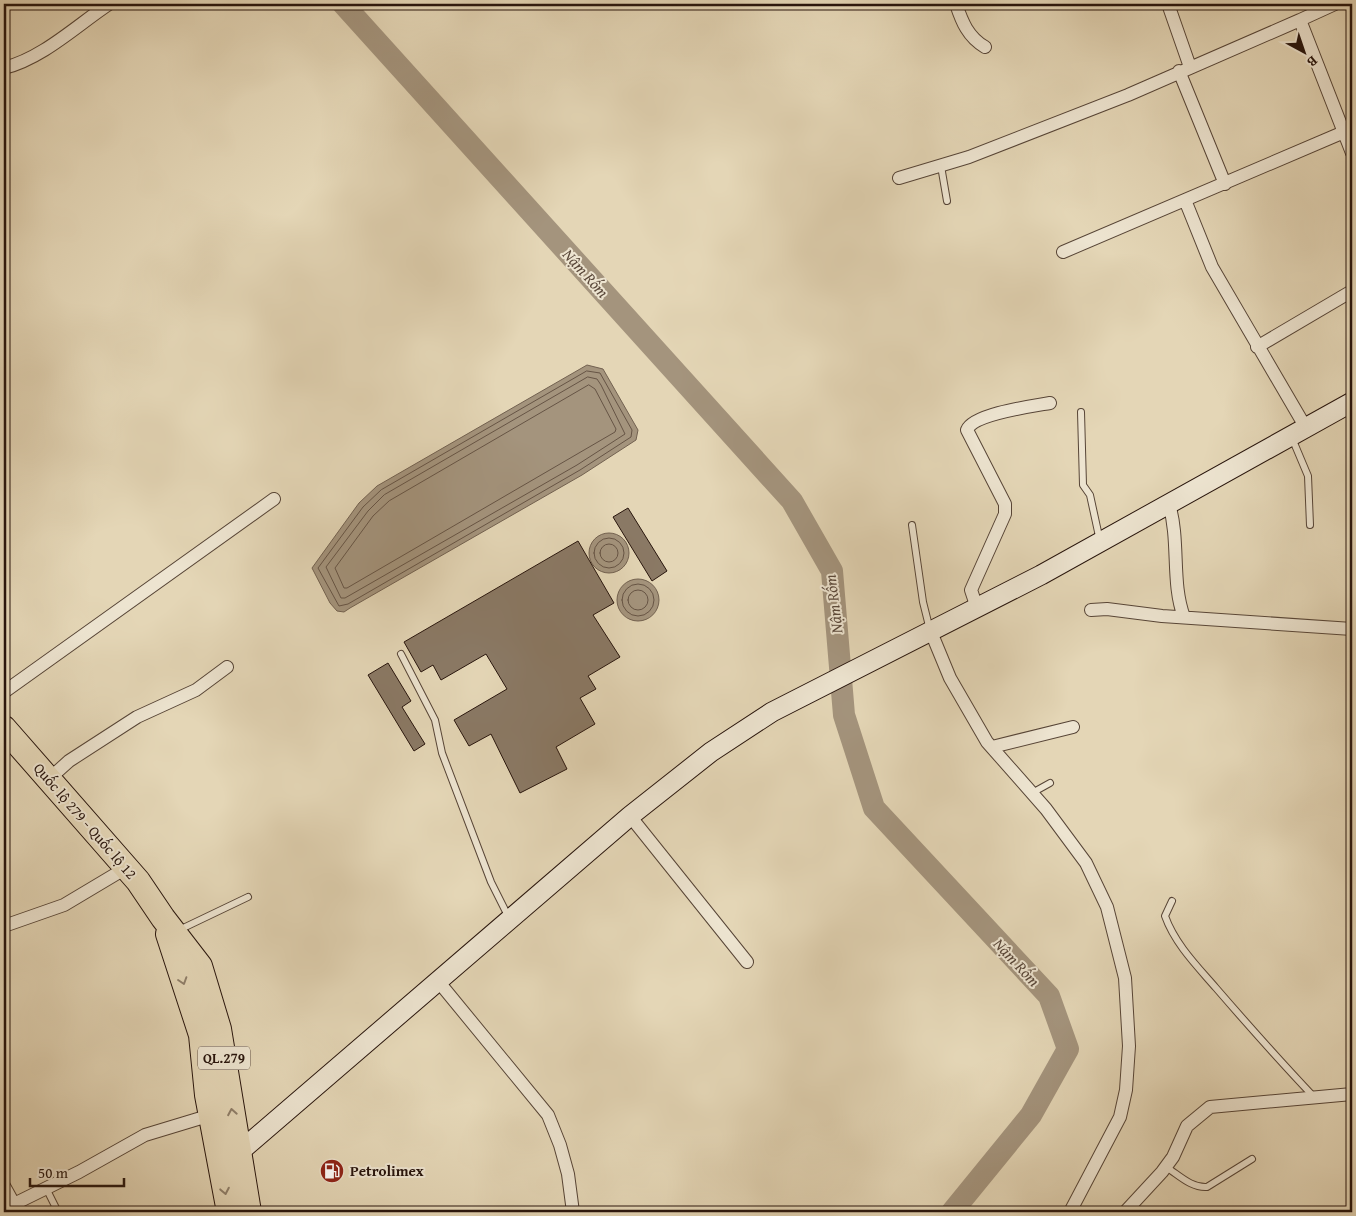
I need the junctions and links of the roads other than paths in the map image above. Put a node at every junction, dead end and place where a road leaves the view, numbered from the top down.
1 (109, 4) edge
2 (956, 4) edge
3 (1168, 4) edge
4 (1335, 4) edge
5 (1300, 20) junction
6 (985, 47) dead end
7 (4, 68) edge
8 (1184, 69) junction
9 (1344, 132) junction
10 (1352, 153) edge
11 (942, 166) junction
12 (899, 178) dead end
13 (1225, 184) junction
14 (1185, 200) junction
15 (947, 201) dead end
16 (1063, 252) dead end
17 (1352, 291) edge
18 (1257, 347) junction
19 (1352, 402) edge
20 (1050, 403) dead end
21 (1081, 412) dead end
22 (1299, 432) junction
23 (274, 499) dead end
24 (1169, 504) junction
25 (912, 525) dead end
26 (1310, 525) dead end
27 (1100, 542) junction
28 (977, 608) junction
29 (1091, 610) dead end
30 (1184, 617) junction
31 (1352, 629) edge
32 (926, 635) junction
33 (401, 654) dead end
34 (227, 667) dead end
35 (4, 692) edge
36 (1073, 727) dead end
37 (4, 728) edge
38 (992, 747) junction
39 (49, 779) junction
40 (1050, 783) dead end
41 (1031, 793) junction
42 (630, 816) junction
43 (126, 868) junction
44 (248, 897) dead end
45 (1172, 900) dead end
46 (510, 919) junction
47 (4, 926) edge
48 (168, 929) junction
49 (747, 962) dead end
50 (438, 981) junction
51 (1352, 1094) edge
52 (1315, 1098) junction
53 (211, 1115) junction
54 (1252, 1159) dead end
55 (230, 1160) junction
56 (1166, 1167) junction
57 (4, 1186) edge
58 (46, 1188) junction
59 (9, 1207) edge
60 (58, 1212) edge
61 (229, 1212) edge
62 (249, 1212) edge
63 (573, 1212) edge
64 (1070, 1212) edge
65 (1125, 1212) edge

1 - 7 street
2 - 6 street
3 - 8 street
4 - 5 street
5 - 8 street
5 - 9 street
8 - 11 street
8 - 13 street
9 - 10 street
9 - 13 street
11 - 12 street
11 - 15 lane
13 - 14 street
14 - 16 street
14 - 18 street
17 - 18 street
18 - 22 street
19 - 22 street
20 - 28 street
21 - 27 lane
22 - 24 street
22 - 26 lane
23 - 35 street
24 - 27 street
24 - 30 street
25 - 32 lane
27 - 28 street
28 - 32 street
29 - 30 street
30 - 31 street
32 - 38 street
32 - 42 street
33 - 46 lane
34 - 39 street
36 - 38 street
37 - 39 highway, Quốc lộ 279 - Quốc lộ 12 / QL.279
38 - 41 street
39 - 43 highway, Quốc lộ 279 - Quốc lộ 12 / QL.279
40 - 41 lane
41 - 64 street
42 - 46 street
42 - 49 street
43 - 47 street
43 - 48 highway, Quốc lộ 279 - Quốc lộ 12 / QL.279
44 - 48 lane
45 - 52 lane
46 - 50 street
48 -> 53 highway, QL.279
55 -> 48 highway, QL.279
50 - 55 street
50 - 63 street
51 - 52 street
52 - 56 street
53 - 55 highway, QL.279
53 - 58 street
54 - 56 lane
55 -> 61 highway, QL.279
55 - 62 highway, QL.279
56 - 65 street
57 - 59 street
58 - 59 street
58 - 60 lane

